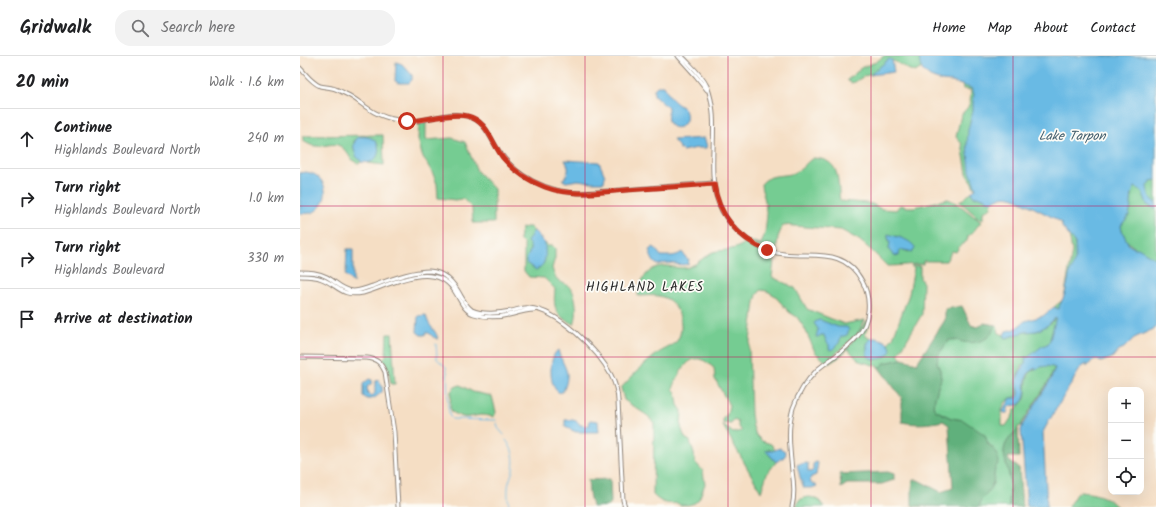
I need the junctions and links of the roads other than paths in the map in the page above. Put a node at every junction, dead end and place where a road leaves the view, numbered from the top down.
1 (678, 56) edge
2 (682, 56) edge
3 (300, 68) edge
4 (708, 91) junction
5 (714, 184) junction
6 (300, 272) edge
7 (300, 276) edge
8 (540, 310) junction
9 (300, 357) edge
10 (398, 507) edge
11 (625, 507) edge
12 (792, 507) edge

1 - 4 street
2 - 4 street
3 - 5 street
4 - 5 street
5 - 12 street
6 - 8 street
7 - 8 street
8 - 11 street
9 - 10 street

